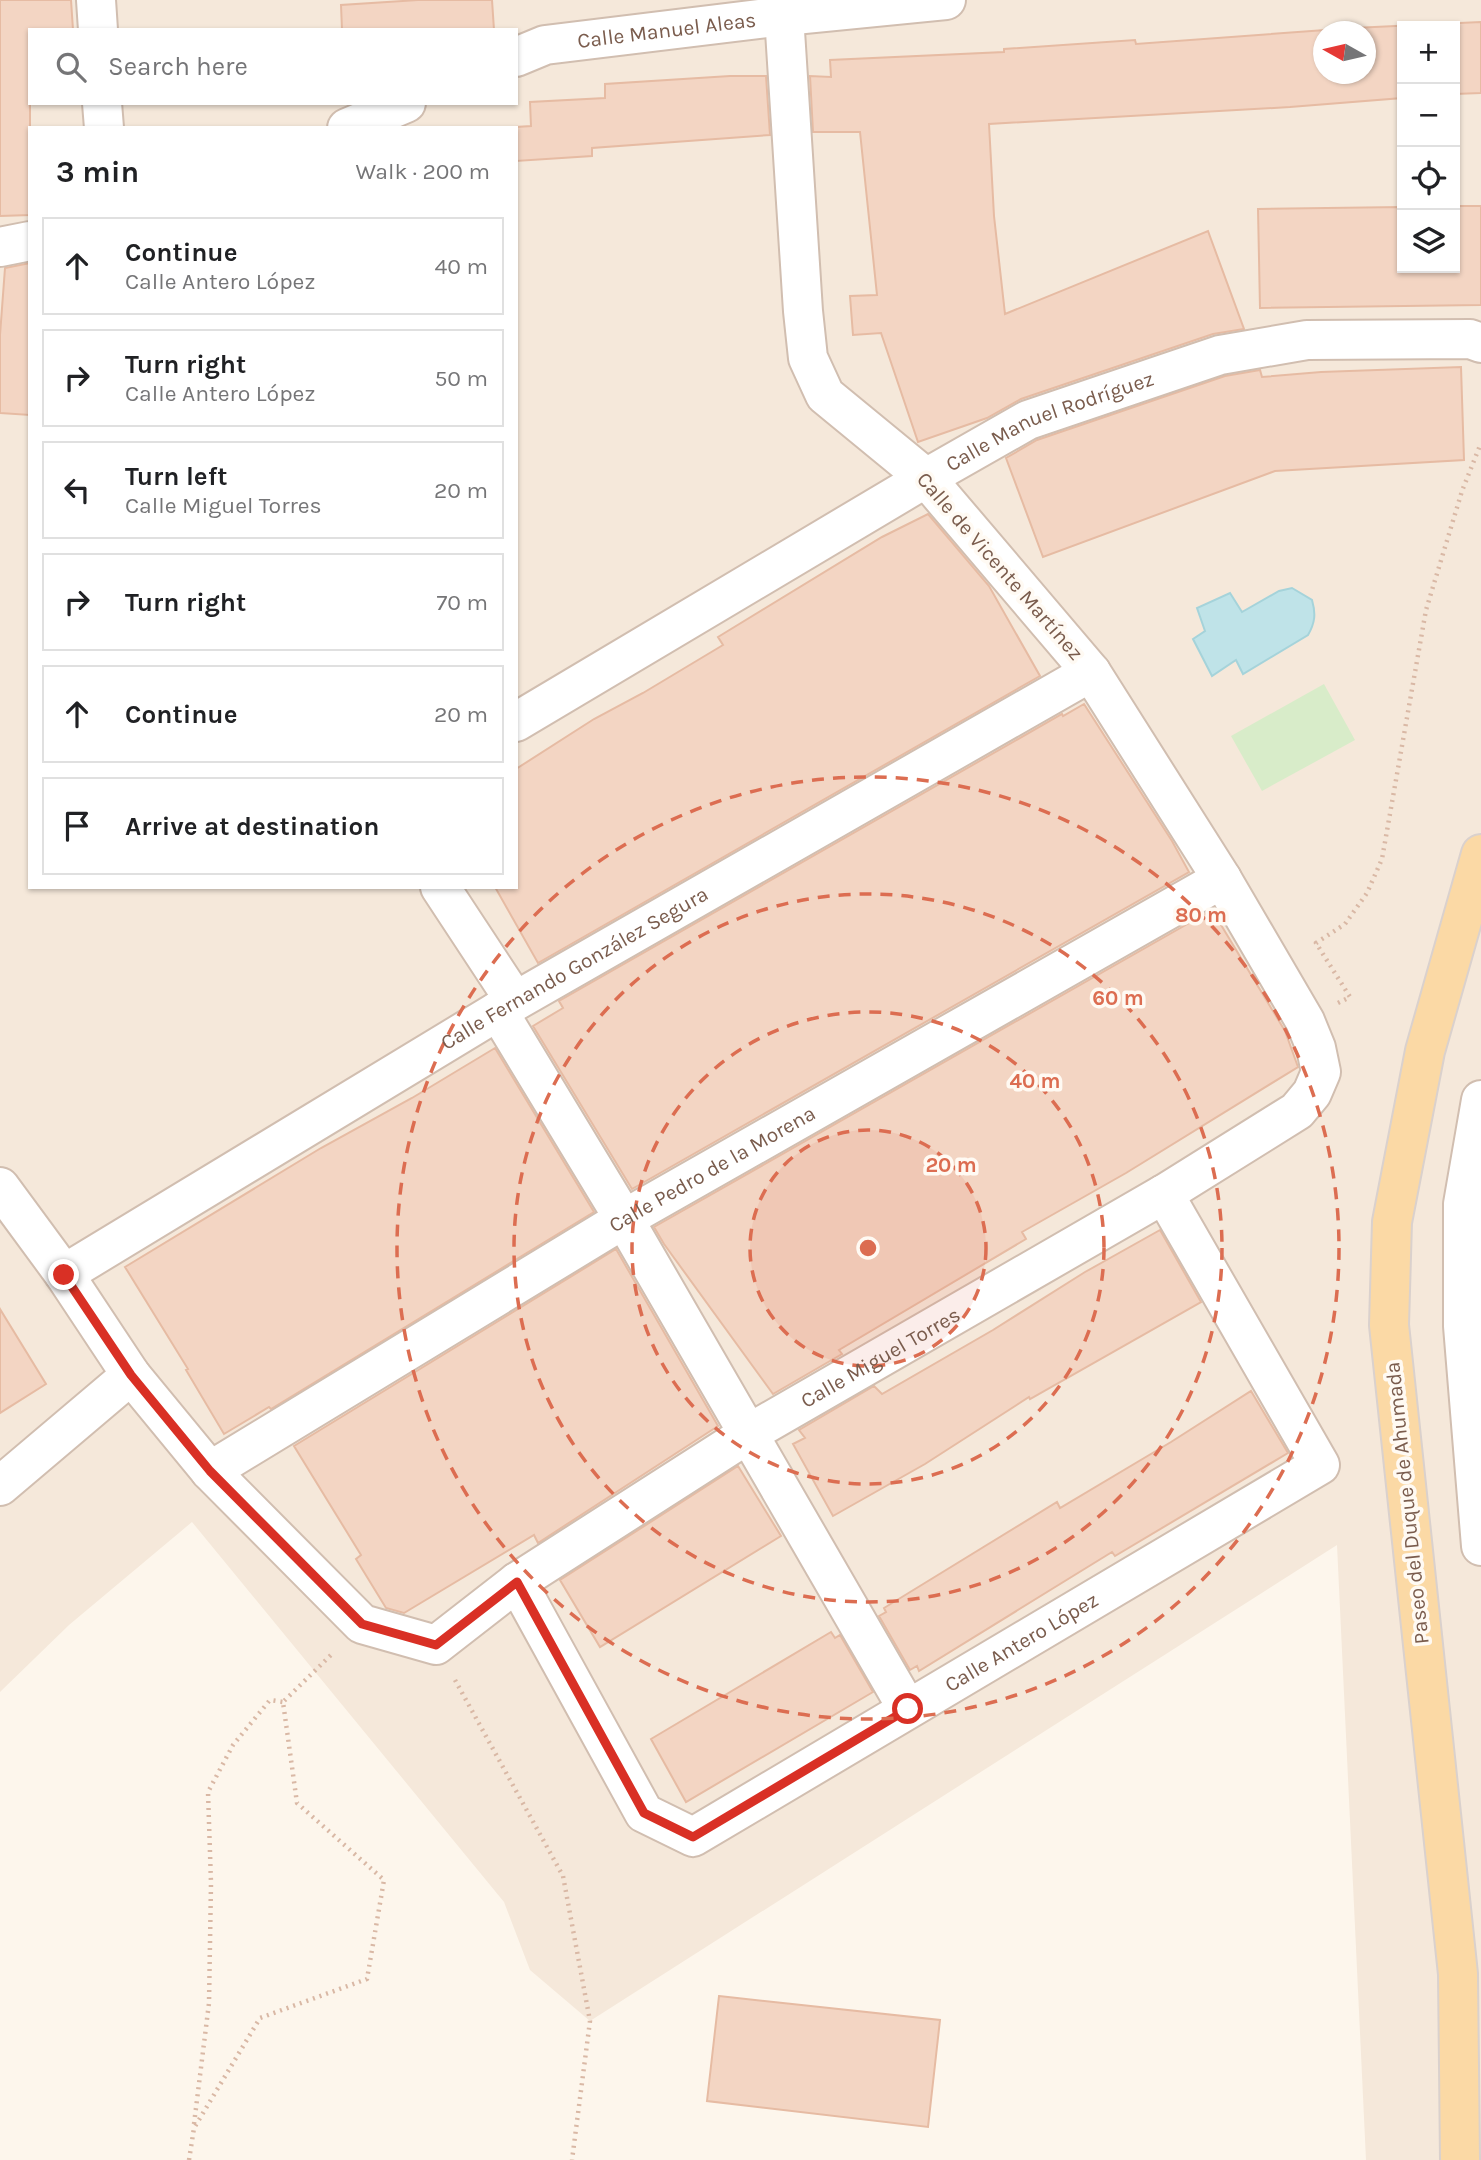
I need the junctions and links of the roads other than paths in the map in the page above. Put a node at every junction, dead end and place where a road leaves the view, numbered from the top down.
1 (96, 0) edge
2 (946, 0) edge
3 (783, 8) edge
4 (98, 28) edge
5 (518, 56) edge
6 (102, 105) edge
7 (401, 105) edge
8 (104, 126) edge
9 (352, 126) edge
10 (28, 241) edge
11 (0, 247) edge
12 (1481, 343) edge
13 (926, 478) junction
14 (1091, 672) junction
15 (518, 721) edge
16 (1481, 854) edge
17 (1222, 879) junction
18 (440, 889) edge
19 (507, 1006) junction
20 (1321, 1072) joint
21 (1481, 1100) edge
22 (0, 1187) edge
23 (1164, 1194) junction
24 (624, 1219) junction
25 (64, 1275) junction
26 (131, 1375) junction
27 (748, 1434) junction
28 (210, 1471) junction
29 (0, 1486) edge
30 (1481, 1546) edge
31 (517, 1582) junction
32 (908, 1709) junction
33 (1460, 2160) edge

1 - 4 street
2 - 3 street, Calle Manuel Aleas
3 - 5 street, Calle Manuel Aleas
3 - 13 street, Calle de Vicente Martínez
6 - 8 street
7 - 9 street
10 - 11 street
12 - 13 street, Calle Manuel Rodríguez
13 - 14 street, Calle de Vicente Martínez
13 - 15 street, Calle Manuel Rodríguez
14 - 17 street, Calle de Vicente Martínez
14 - 19 street, Calle Fernando González Segura
16 - 33 main road, Paseo del Duque de Ahumada
17 - 20 street, Calle de Vicente Martínez
17 - 24 street, Calle Pedro de la Morena
18 - 19 street
19 - 24 street
19 - 25 street, Calle Fernando González Segura
20 - 23 street, Calle Miguel Torres
21 - 30 street
22 - 25 street
23 - 27 street, Calle Miguel Torres
23 - 32 street, Calle Antero López
24 - 27 street
24 - 28 street, Calle Pedro de la Morena
25 - 26 street
26 - 28 street
26 - 29 street
27 - 31 street, Calle Miguel Torres
27 - 32 street
28 - 31 street, Calle Miguel Torres
31 - 32 street, Calle Antero López

